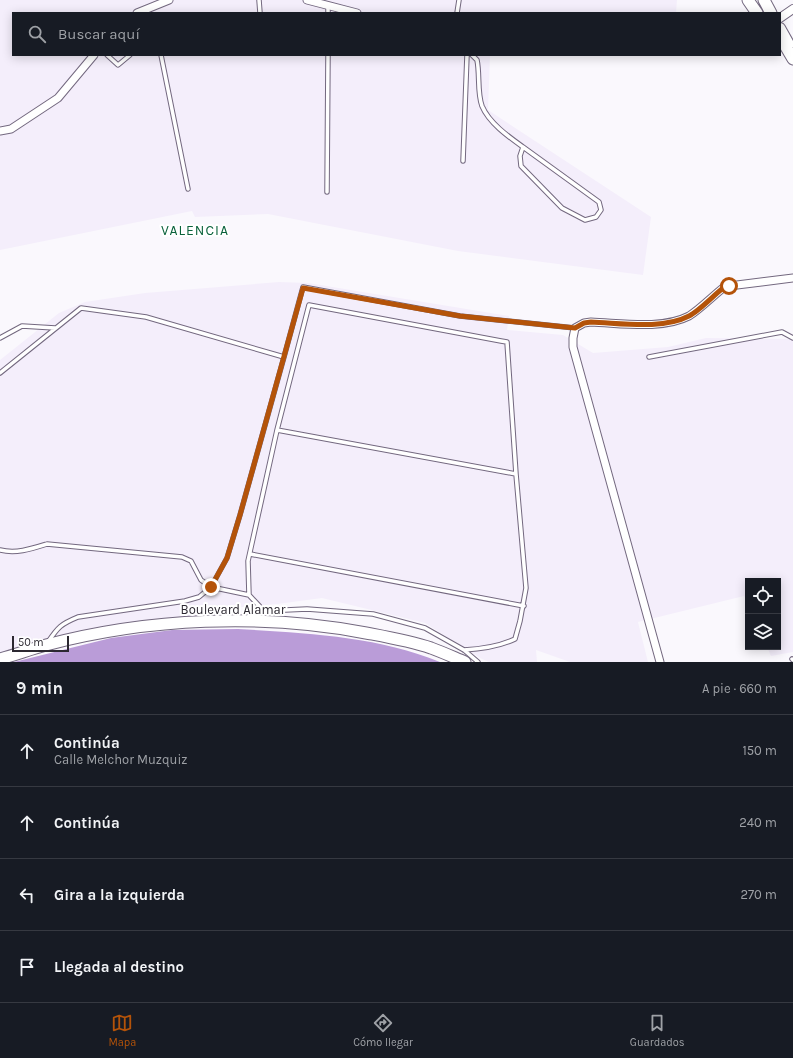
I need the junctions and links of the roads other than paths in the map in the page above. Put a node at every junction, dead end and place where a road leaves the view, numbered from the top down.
1 (169, 0) edge
2 (259, 0) edge
3 (307, 0) edge
4 (459, 0) edge
5 (748, 0) edge
6 (793, 9) edge
7 (328, 10) edge
8 (764, 10) edge
9 (139, 12) edge
10 (260, 12) edge
11 (347, 12) edge
12 (457, 12) edge
13 (781, 18) edge
14 (781, 21) edge
15 (781, 30) edge
16 (781, 39) edge
17 (793, 39) edge
18 (793, 49) edge
19 (781, 50) edge
20 (93, 56) edge
21 (108, 56) edge
22 (129, 56) edge
23 (162, 56) edge
24 (328, 56) edge
25 (467, 56) edge
26 (473, 56) edge
27 (793, 59) edge
28 (793, 68) edge
29 (0, 131) edge
30 (523, 147) junction
31 (463, 161) dead end
32 (188, 189) dead end
33 (327, 192) dead end
34 (793, 278) edge
35 (55, 328) junction
36 (575, 328) junction
37 (0, 338) edge
38 (793, 338) edge
39 (284, 357) junction
40 (649, 357) dead end
41 (0, 372) edge
42 (278, 430) junction
43 (516, 474) junction
44 (0, 550) edge
45 (250, 554) junction
46 (211, 587) junction
47 (248, 595) junction
48 (524, 606) junction
49 (264, 611) junction
50 (236, 621) junction
51 (47, 645) junction
52 (464, 650) junction
53 (0, 659) edge
54 (464, 662) edge
55 (478, 662) edge
56 (660, 662) edge

1 - 9 street
2 - 10 lane
3 - 7 street
4 - 12 lane
5 - 8 highway
6 - 13 street
7 - 11 street
14 - 17 main road
15 - 18 main road
16 - 27 highway
19 - 28 highway
20 - 29 street
21 - 22 lane
23 - 32 lane
24 - 33 lane
25 - 31 lane
26 - 30 lane
30 - 30 lane
34 - 36 street
35 - 37 lane
35 - 39 lane
35 - 41 lane
36 - 39 lane
36 - 56 street
38 - 40 lane
39 - 46 lane
42 - 43 lane
42 - 43 lane
42 - 45 lane
43 - 48 lane
44 - 46 lane
45 - 47 lane
45 - 48 lane
46 - 47 lane
46 - 51 lane
47 - 49 lane
48 - 52 lane
49 - 50 lane
49 - 52 lane
50 - 51 highway, Boulevard Alamar
50 - 54 highway, Boulevard Alamar
51 - 53 highway, Boulevard Alamar
52 - 55 lane

